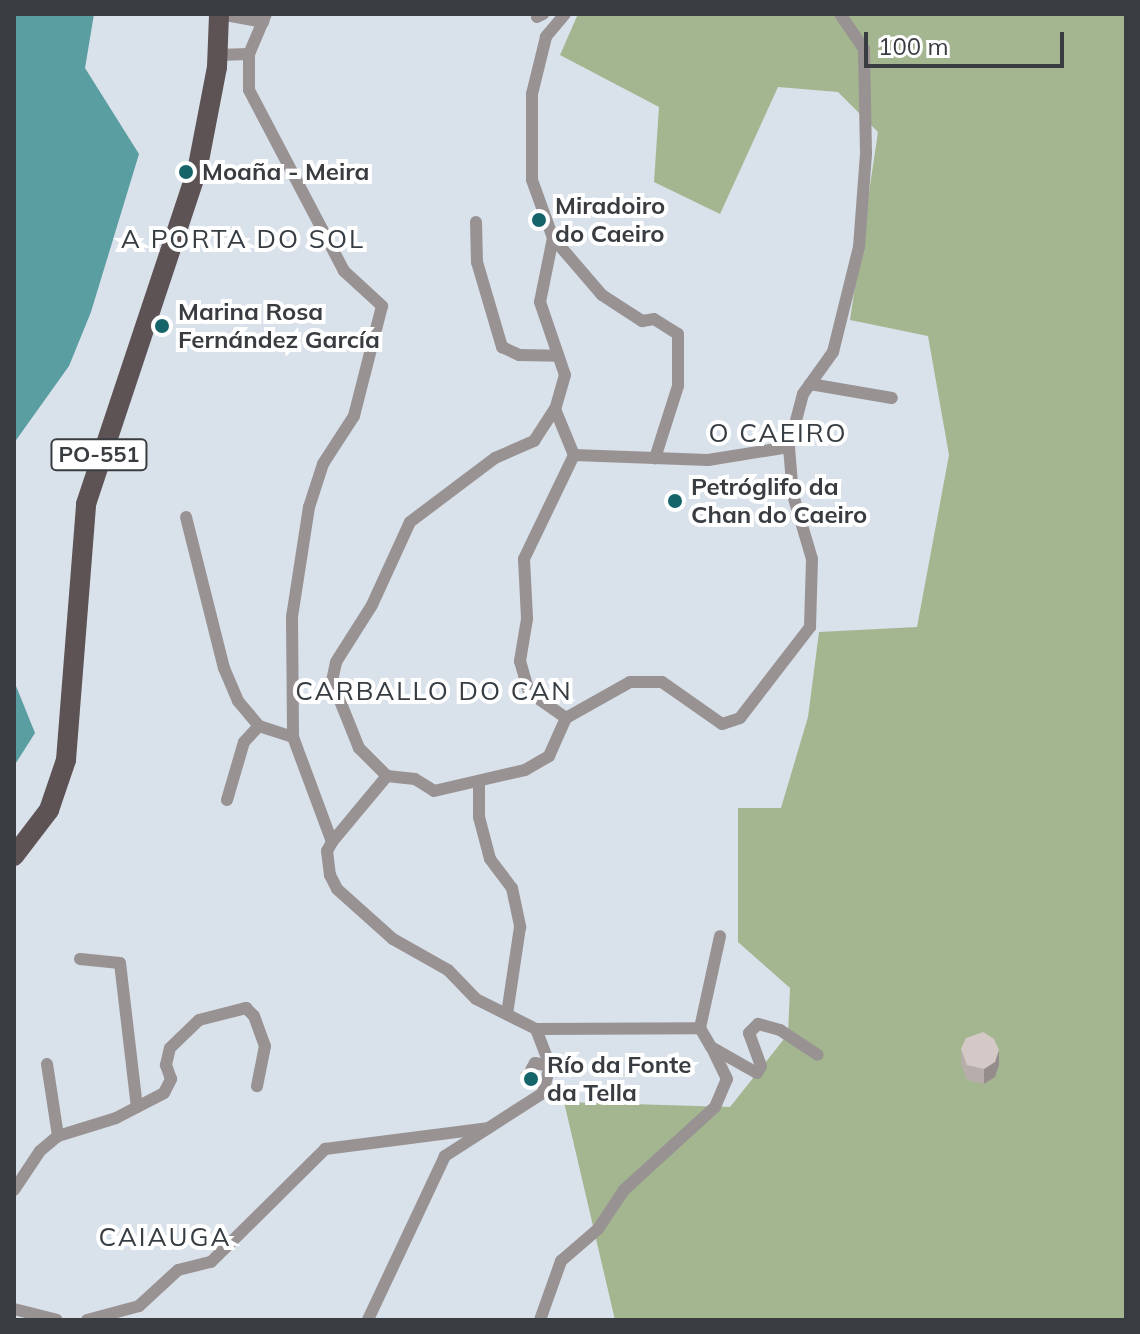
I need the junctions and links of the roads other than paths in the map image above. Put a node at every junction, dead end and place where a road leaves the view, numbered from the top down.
1 (219, 14) edge
2 (565, 14) edge
3 (840, 14) edge
4 (264, 18) edge
5 (249, 54) junction
6 (217, 55) junction
7 (476, 222) dead end
8 (553, 238) junction
9 (558, 356) junction
10 (810, 384) junction
11 (892, 398) dead end
12 (555, 409) junction
13 (789, 447) junction
14 (574, 455) junction
15 (655, 458) junction
16 (186, 517) dead end
17 (566, 718) junction
18 (259, 726) junction
19 (293, 737) junction
20 (387, 776) junction
21 (479, 781) junction
22 (227, 800) dead end
23 (332, 842) junction
24 (14, 856) edge
25 (720, 936) dead end
26 (80, 959) dead end
27 (507, 1014) junction
28 (700, 1028) junction
29 (536, 1029) junction
30 (711, 1047) junction
31 (818, 1055) dead end
32 (47, 1064) dead end
33 (550, 1066) junction
34 (531, 1070) edge
35 (257, 1086) dead end
36 (137, 1107) junction
37 (488, 1128) junction
38 (58, 1136) junction
39 (14, 1190) edge
40 (14, 1309) edge
41 (57, 1320) edge
42 (87, 1320) edge
43 (368, 1320) edge
44 (540, 1320) edge

1 - 4 street
1 - 6 main road, PO-551
2 - 8 street
3 - 10 street
4 - 5 street
5 - 6 street
5 - 19 street
6 - 24 main road, PO-551
7 - 9 street
8 - 9 street
8 - 15 street
9 - 12 street
10 - 11 street
10 - 13 street
12 - 14 street
12 - 20 street
13 - 15 street
13 - 17 street
14 - 15 street
14 - 17 street
16 - 18 street
17 - 21 street
18 - 19 street
18 - 22 street
19 - 23 street
20 - 21 street
20 - 23 street
21 - 27 street
23 - 27 street
25 - 28 street
26 - 36 street
27 - 29 street
28 - 29 street
28 - 30 street
29 - 33 street
30 - 31 street
30 - 44 street
32 - 38 street
33 - 34 street
33 - 37 street
35 - 36 street
36 - 38 street
37 - 42 street
37 - 43 street
38 - 39 street
40 - 41 street

